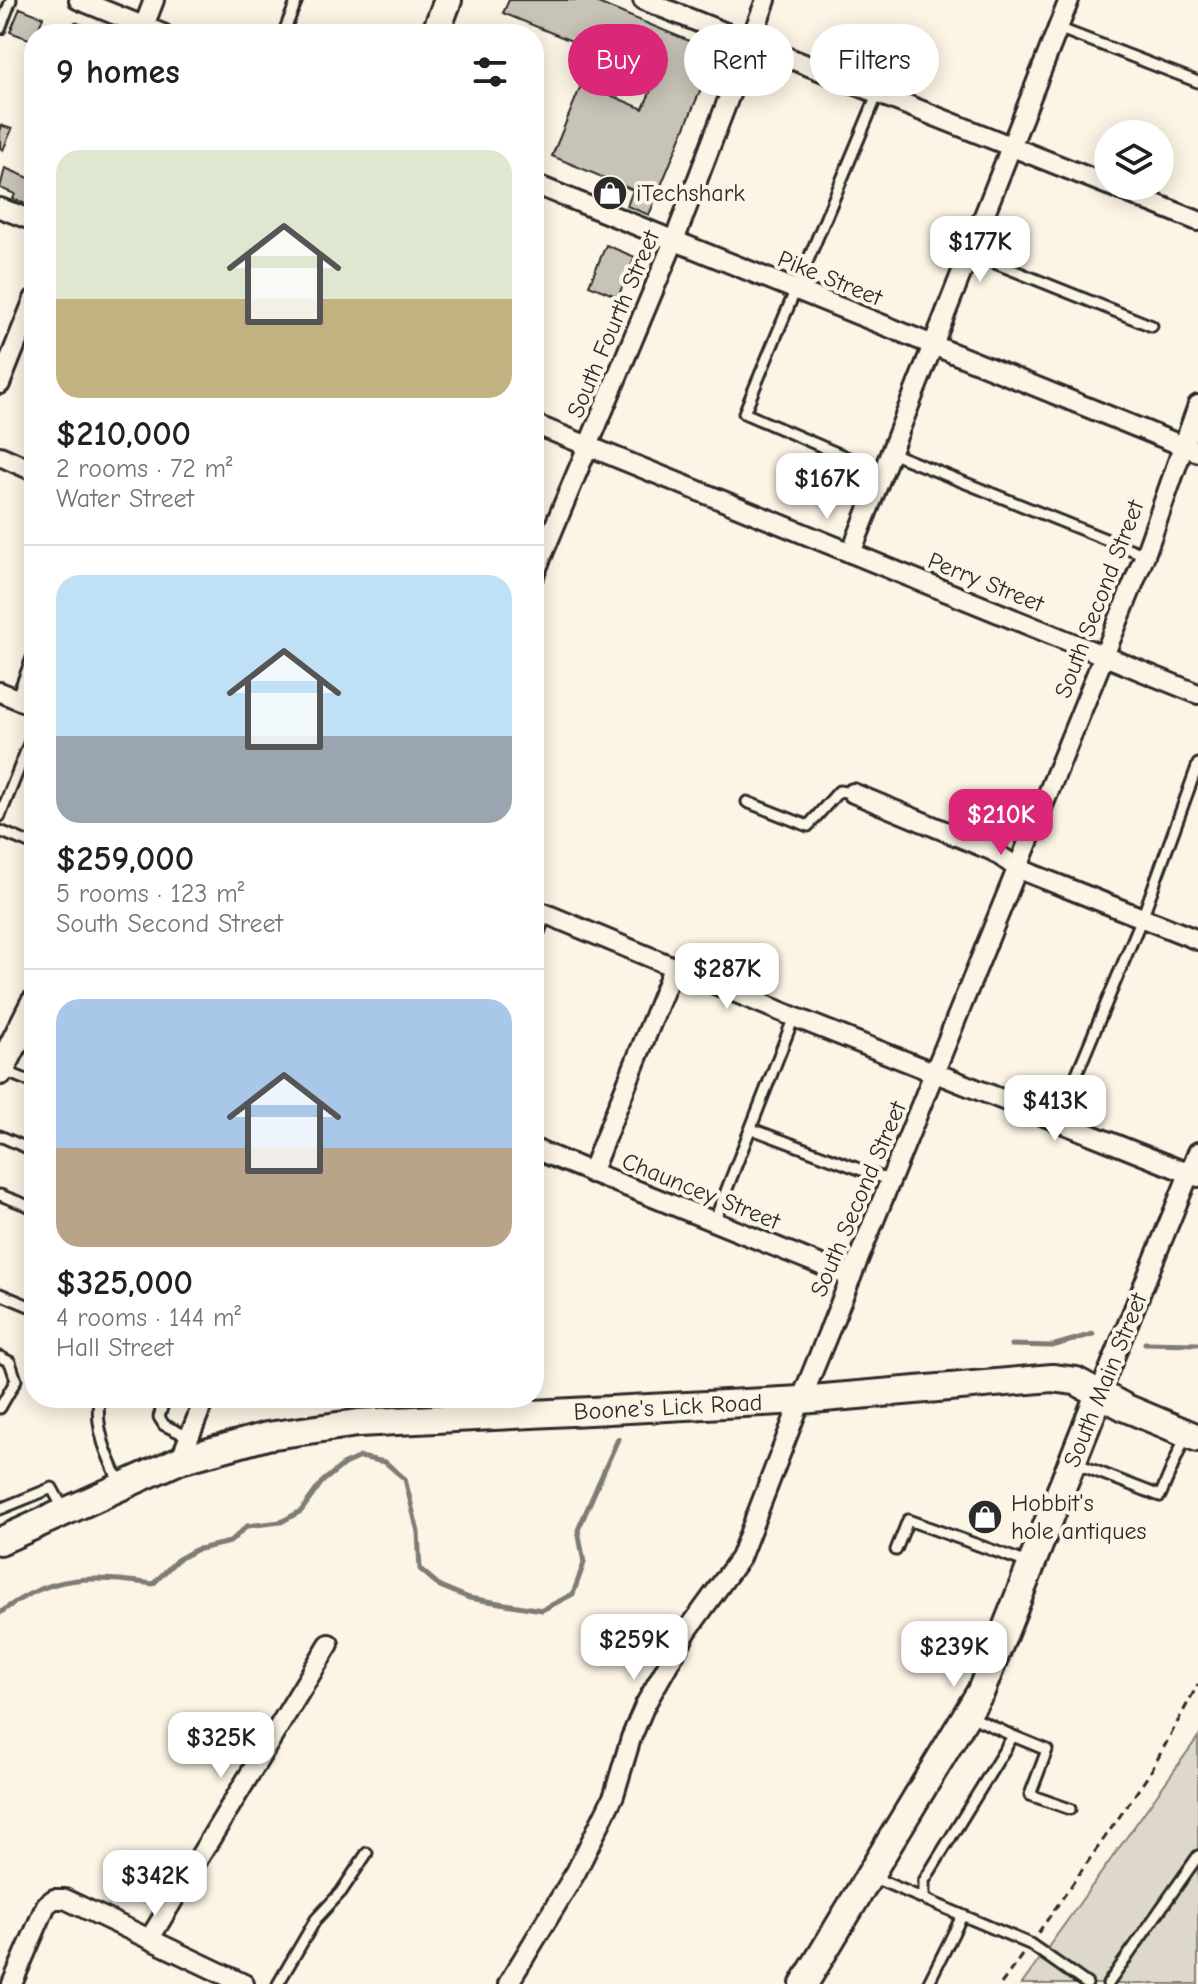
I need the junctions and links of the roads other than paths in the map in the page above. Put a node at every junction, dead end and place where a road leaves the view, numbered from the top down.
1 (11, 0) edge
2 (79, 0) edge
3 (154, 0) edge
4 (297, 0) edge
5 (448, 0) edge
6 (643, 0) edge
7 (766, 0) edge
8 (1069, 0) edge
9 (129, 24) edge
10 (144, 24) edge
11 (287, 24) edge
12 (439, 24) edge
13 (704, 24) edge
14 (757, 24) edge
15 (1058, 28) junction
16 (0, 29) edge
17 (1198, 82) edge
18 (729, 96) edge
19 (877, 96) edge
20 (885, 96) edge
21 (1012, 147) junction
22 (1094, 180) edge
23 (544, 188) edge
24 (1145, 200) edge
25 (0, 208) edge
26 (24, 217) edge
27 (1198, 221) edge
28 (674, 241) junction
29 (970, 253) junction
30 (797, 291) junction
31 (24, 324) edge
32 (1152, 326) dead end
33 (933, 345) junction
34 (0, 384) edge
35 (1198, 405) edge
36 (544, 428) edge
37 (588, 446) junction
38 (1190, 448) edge
39 (891, 453) junction
40 (0, 456) edge
41 (24, 467) edge
42 (883, 473) junction
43 (544, 551) edge
44 (851, 553) junction
45 (1145, 555) junction
46 (1104, 656) junction
47 (24, 669) edge
48 (1198, 694) edge
49 (8, 695) edge
50 (24, 756) edge
51 (1198, 764) edge
52 (853, 793) joint
53 (747, 802) dead end
54 (0, 816) edge
55 (0, 831) edge
56 (24, 841) edge
57 (1019, 869) junction
58 (544, 913) edge
59 (1142, 918) junction
60 (1198, 940) edge
61 (674, 966) junction
62 (794, 1017) junction
63 (24, 1038) edge
64 (0, 1070) edge
65 (936, 1073) junction
66 (24, 1079) edge
67 (1057, 1121) junction
68 (752, 1129) junction
69 (0, 1136) edge
70 (24, 1147) edge
71 (1198, 1152) edge
72 (544, 1153) edge
73 (591, 1173) junction
74 (1194, 1175) edge
75 (891, 1181) junction
76 (0, 1195) edge
77 (24, 1204) edge
78 (714, 1222) junction
79 (851, 1277) junction
80 (0, 1294) edge
81 (24, 1304) edge
82 (0, 1357) edge
83 (1100, 1392) junction
84 (801, 1400) junction
85 (0, 1408) edge
86 (98, 1408) edge
87 (162, 1408) edge
88 (201, 1408) edge
89 (1192, 1436) edge
90 (185, 1448) junction
91 (1072, 1461) junction
92 (122, 1486) junction
93 (0, 1509) edge
94 (65, 1512) junction
95 (0, 1541) edge
96 (896, 1550) dead end
97 (1031, 1564) junction
98 (329, 1644) dead end
99 (969, 1716) junction
100 (1013, 1736) junction
101 (1070, 1809) dead end
102 (367, 1853) dead end
103 (1198, 1856) edge
104 (869, 1876) junction
105 (924, 1899) junction
106 (962, 1916) junction
107 (150, 1938) junction
108 (12, 1984) edge
109 (244, 1984) edge
110 (278, 1984) edge
111 (508, 1984) edge
112 (804, 1984) edge
113 (928, 1984) edge
114 (1087, 1984) edge
115 (1108, 1984) edge

1 - 16 lane
2 - 9 street
3 - 10 street
4 - 11 lane
5 - 12 street
6 - 13 street
7 - 14 street, South Fourth Street
8 - 15 street
15 - 17 lane
15 - 21 street
18 - 28 street, South Fourth Street
19 - 30 lane
20 - 21 street
21 - 22 street
21 - 29 street
23 - 28 street, Pike Street
24 - 27 street
25 - 26 street
28 - 30 street, Pike Street
28 - 37 street, South Fourth Street
29 - 32 lane
29 - 33 street
30 - 33 street, Pike Street
30 - 42 lane
31 - 34 street
33 - 38 street, Pike Street
33 - 39 street
35 - 38 street, South Second Street
36 - 37 street, Perry Street
37 - 43 street, South Fourth Street
37 - 44 street, Perry Street
38 - 45 street, South Second Street
39 - 42 street
39 - 45 lane
40 - 41 street
42 - 44 street
44 - 46 street, Perry Street
45 - 46 street, South Second Street
46 - 48 street, Perry Street
46 - 57 street, South Second Street
47 - 49 lane
50 - 54 lane
51 - 59 lane
52 - 53 lane
52 - 57 street
55 - 56 lane
57 - 59 street
57 - 65 street, South Second Street
58 - 61 street
59 - 60 street
59 - 67 lane
61 - 62 street
61 - 73 street
62 - 65 street
62 - 68 lane
63 - 64 street
64 - 66 lane
65 - 67 street
65 - 75 street, South Second Street
67 - 74 street
68 - 75 lane
68 - 78 lane
69 - 70 lane
71 - 74 street, South Main Street
72 - 73 street, Chauncey Street
73 - 78 street, Chauncey Street
74 - 83 street, South Main Street
75 - 79 street, South Second Street
76 - 77 lane
78 - 79 street, Chauncey Street
79 - 84 street, South Second Street
80 - 81 lane
82 - 85 lane
83 - 84 street, Boone's Lick Road
83 - 89 street, Boone's Lick Road
83 - 91 street, South Main Street
84 - 90 street, Boone's Lick Road
84 - 111 street, South Second Street
86 - 92 lane
87 - 90 lane
88 - 90 street
89 - 91 lane
90 - 92 street, Boone's Lick Road
91 - 97 street, South Main Street
92 - 94 street, Boone's Lick Road
93 - 94 lane
94 - 95 street, Boone's Lick Road
96 - 97 lane
97 - 99 street, South Main Street
98 - 107 street
99 - 100 lane
99 - 104 street, South Main Street
100 - 101 lane
100 - 105 lane
102 - 110 lane
103 - 115 lane
104 - 105 lane
104 - 112 street, South Main Street
105 - 106 lane
106 - 113 lane
106 - 114 lane
107 - 108 street
107 - 109 street

